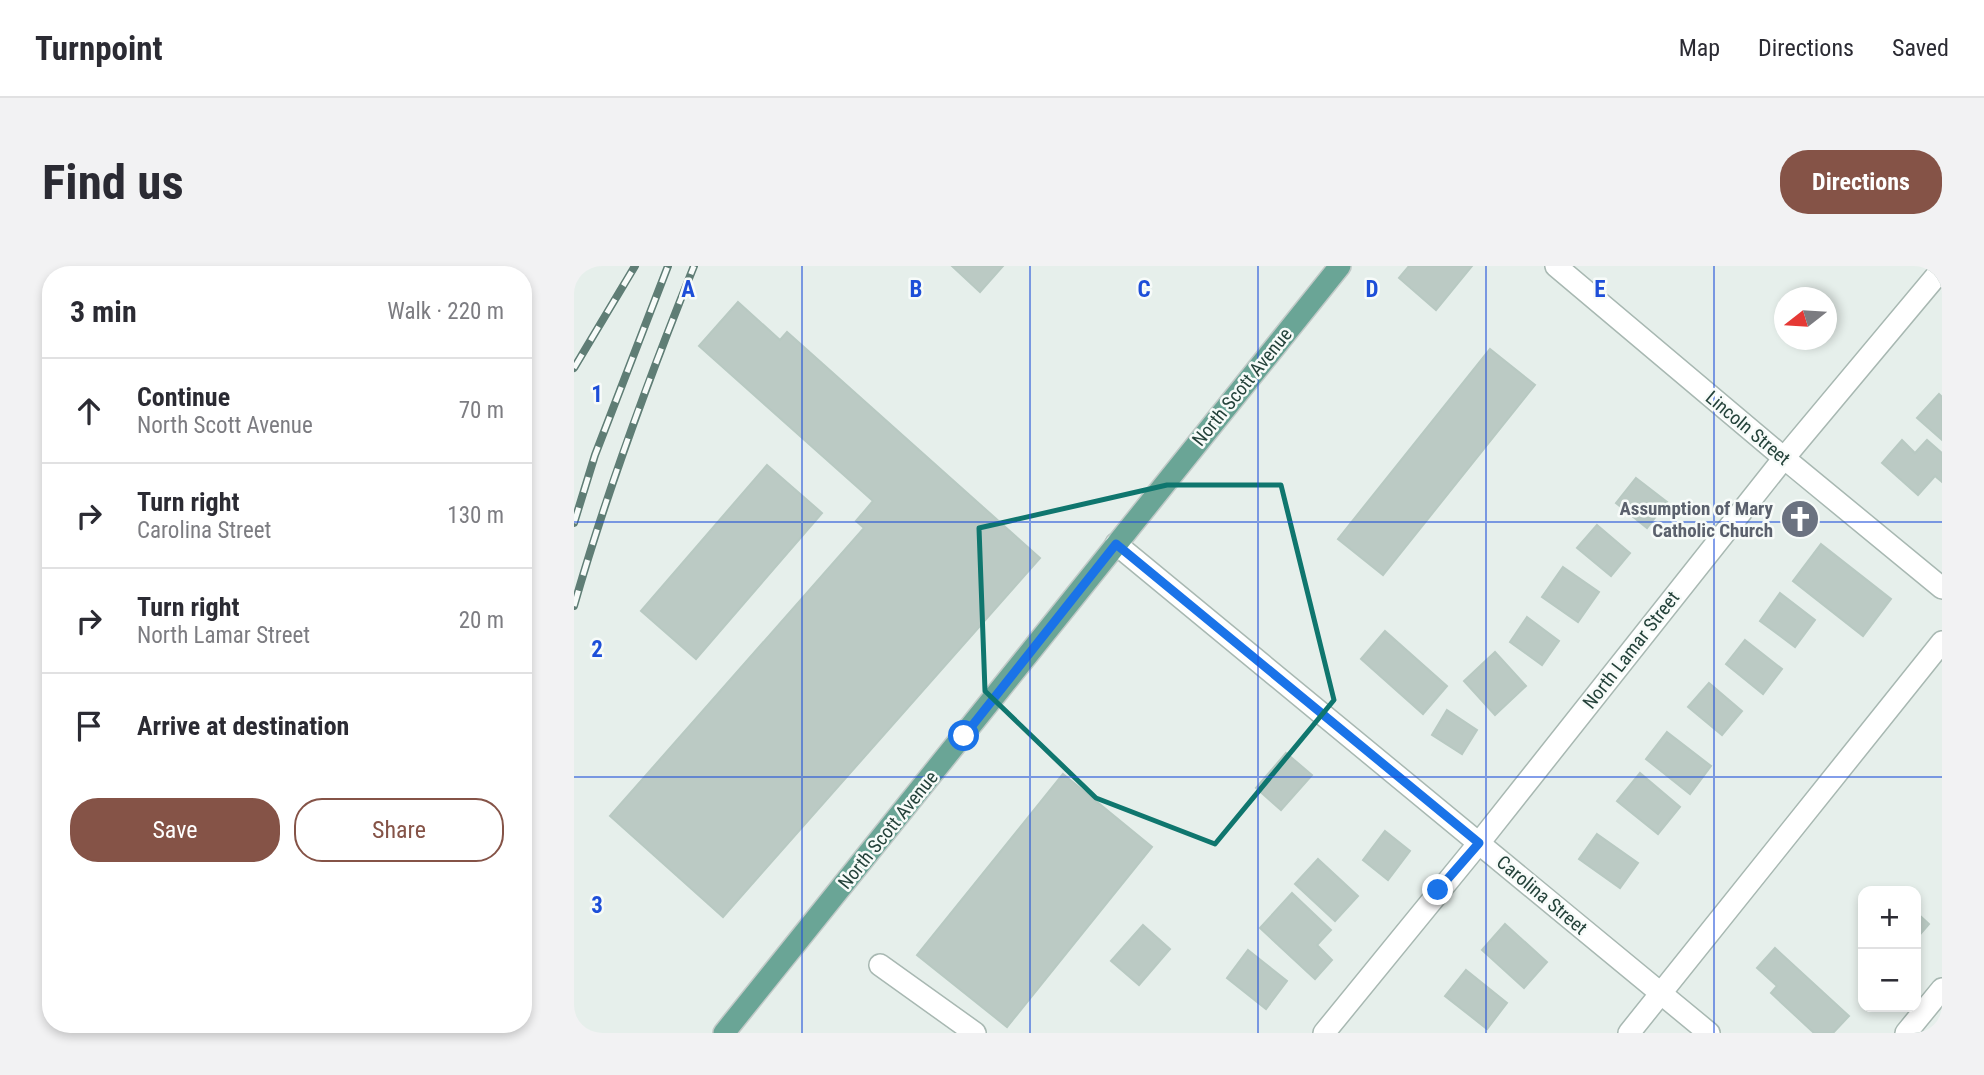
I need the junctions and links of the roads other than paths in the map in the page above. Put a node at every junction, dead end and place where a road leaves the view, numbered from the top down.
1 (1340, 266) edge
2 (1556, 266) edge
3 (1942, 269) edge
4 (1783, 458) junction
5 (1116, 544) junction
6 (1942, 588) edge
7 (1942, 642) edge
8 (1479, 843) junction
9 (880, 965) dead end
10 (1942, 989) edge
11 (1661, 993) junction
12 (724, 1033) edge
13 (975, 1033) edge
14 (1324, 1033) edge
15 (1629, 1033) edge
16 (1709, 1033) edge
17 (1906, 1033) edge

1 - 5 main road, North Scott Avenue
2 - 4 street, Lincoln Street
3 - 4 street, North Lamar Street
4 - 6 street, Lincoln Street
4 - 8 street, North Lamar Street
5 - 8 street, Carolina Street
5 - 12 main road, North Scott Avenue
7 - 11 street
8 - 11 street, Carolina Street
8 - 14 street, North Lamar Street
9 - 13 street
10 - 17 street
11 - 15 street
11 - 16 street, Carolina Street

